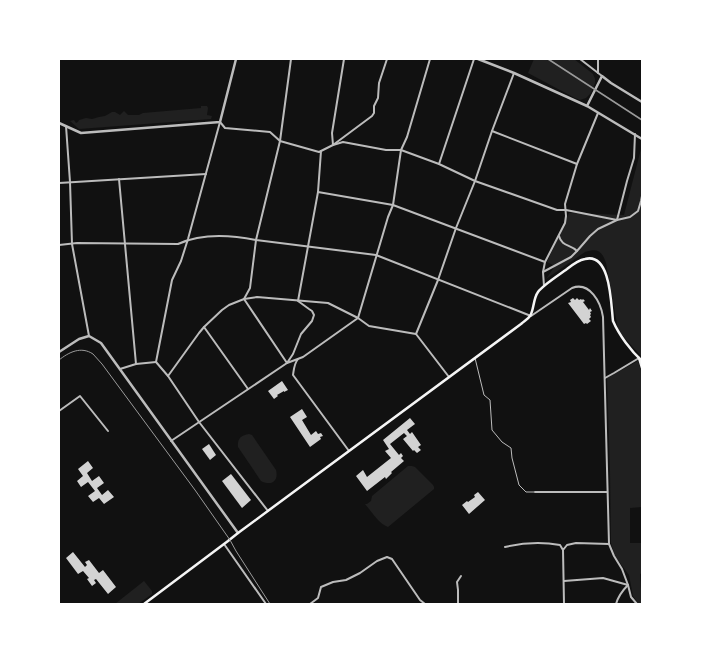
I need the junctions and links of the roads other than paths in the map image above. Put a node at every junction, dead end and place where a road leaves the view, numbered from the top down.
1 (236, 59) edge
2 (291, 59) edge
3 (344, 59) edge
4 (387, 59) edge
5 (430, 59) edge
6 (474, 59) edge
7 (478, 59) edge
8 (580, 59) edge
9 (598, 59) edge
10 (514, 73) junction
11 (598, 73) junction
12 (602, 76) junction
13 (642, 102) edge
14 (587, 106) junction
15 (598, 112) junction
16 (220, 122) junction
17 (59, 123) edge
18 (66, 126) junction
19 (492, 130) junction
20 (635, 134) junction
21 (642, 139) edge
22 (280, 141) junction
23 (333, 145) junction
24 (401, 150) junction
25 (321, 152) junction
26 (439, 164) junction
27 (577, 164) junction
28 (206, 174) junction
29 (119, 179) junction
30 (475, 181) junction
31 (70, 182) junction
32 (59, 183) edge
33 (318, 192) junction
34 (642, 196) edge
35 (393, 204) junction
36 (566, 210) junction
37 (617, 220) junction
38 (456, 228) junction
39 (558, 235) junction
40 (188, 239) junction
41 (256, 240) junction
42 (125, 243) junction
43 (72, 244) junction
44 (59, 245) edge
45 (308, 246) junction
46 (577, 251) junction
47 (376, 255) junction
48 (545, 262) junction
49 (542, 272) junction
50 (438, 280) junction
51 (544, 286) junction
52 (244, 299) junction
53 (298, 301) junction
54 (530, 316) junction
55 (358, 318) junction
56 (204, 327) junction
57 (416, 334) junction
58 (89, 336) junction
59 (59, 352) edge
60 (475, 357) junction
61 (299, 358) junction
62 (638, 358) junction
63 (642, 361) edge
64 (156, 362) junction
65 (287, 363) junction
66 (136, 364) junction
67 (642, 368) edge
68 (120, 369) junction
69 (168, 376) junction
70 (449, 377) junction
71 (605, 378) junction
72 (248, 389) junction
73 (59, 411) edge
74 (199, 422) junction
75 (108, 431) dead end
76 (171, 441) junction
77 (350, 451) junction
78 (535, 492) joint
79 (608, 492) junction
80 (268, 511) junction
81 (238, 533) junction
82 (224, 544) junction
83 (609, 544) junction
84 (504, 547) dead end
85 (563, 550) junction
86 (461, 576) dead end
87 (564, 581) junction
88 (628, 585) junction
89 (144, 604) edge
90 (266, 604) edge
91 (310, 604) edge
92 (425, 604) edge
93 (458, 604) edge
94 (564, 604) edge
95 (616, 604) edge
96 (637, 604) edge

1 - 16 street
2 - 22 street
3 - 23 street
4 - 23 street
5 - 24 street
6 - 26 street
7 - 10 street
8 - 11 street
9 - 11 street
10 - 14 street
10 - 19 street
11 - 12 street
12 - 13 street
12 - 14 street
14 - 15 street
15 - 20 street
15 - 27 street
16 - 18 street
16 - 22 street
16 - 28 street
17 - 18 street
18 - 31 street
19 - 27 street
19 - 30 street
20 - 21 street
20 - 37 street
22 - 25 street
22 - 41 street
23 - 24 street
23 - 25 street
24 - 26 street
24 - 35 street
25 - 33 street
26 - 30 street
27 - 36 street
28 - 29 street
28 - 40 street
29 - 31 street
29 - 42 street
30 - 36 street
30 - 38 street
31 - 32 street
31 - 43 street
33 - 35 street
33 - 45 street
34 - 37 street
35 - 38 street
35 - 47 street
36 - 37 street
36 - 39 street
37 - 46 street
38 - 48 street
38 - 50 street
39 - 46 street
39 - 48 street
40 - 41 street
40 - 42 street
40 - 64 street
41 - 45 street
41 - 52 street
42 - 43 street
42 - 66 street
43 - 44 street
43 - 58 street
45 - 47 street
45 - 53 street
46 - 49 street
47 - 50 street
47 - 55 street
48 - 49 street
49 - 51 street
50 - 54 street
50 - 57 street
51 - 54 main road
51 - 62 main road
52 - 53 street
52 - 56 street
52 - 65 street
53 - 55 street
53 - 65 street
54 - 60 main road
54 - 71 street
55 - 57 street
55 - 61 street
56 - 69 street
56 - 72 street
57 - 70 street
58 - 59 street
58 - 68 street
60 - 70 main road
60 - 78 lane
61 - 65 street
61 - 77 street
62 - 63 main road
62 - 67 main road
62 - 71 street
64 - 66 street
64 - 69 street
65 - 72 street
66 - 68 street
68 - 76 street
69 - 74 street
70 - 77 main road
71 - 79 street
72 - 74 street
73 - 75 street
74 - 76 street
74 - 80 street
76 - 81 street
77 - 80 main road
78 - 79 street
79 - 83 street
80 - 81 main road
81 - 82 main road
82 - 89 main road
82 - 90 street
83 - 85 street
83 - 88 street
84 - 85 street
85 - 87 street
86 - 93 street
87 - 88 street
87 - 94 street
88 - 95 street
88 - 96 street
91 - 92 street

